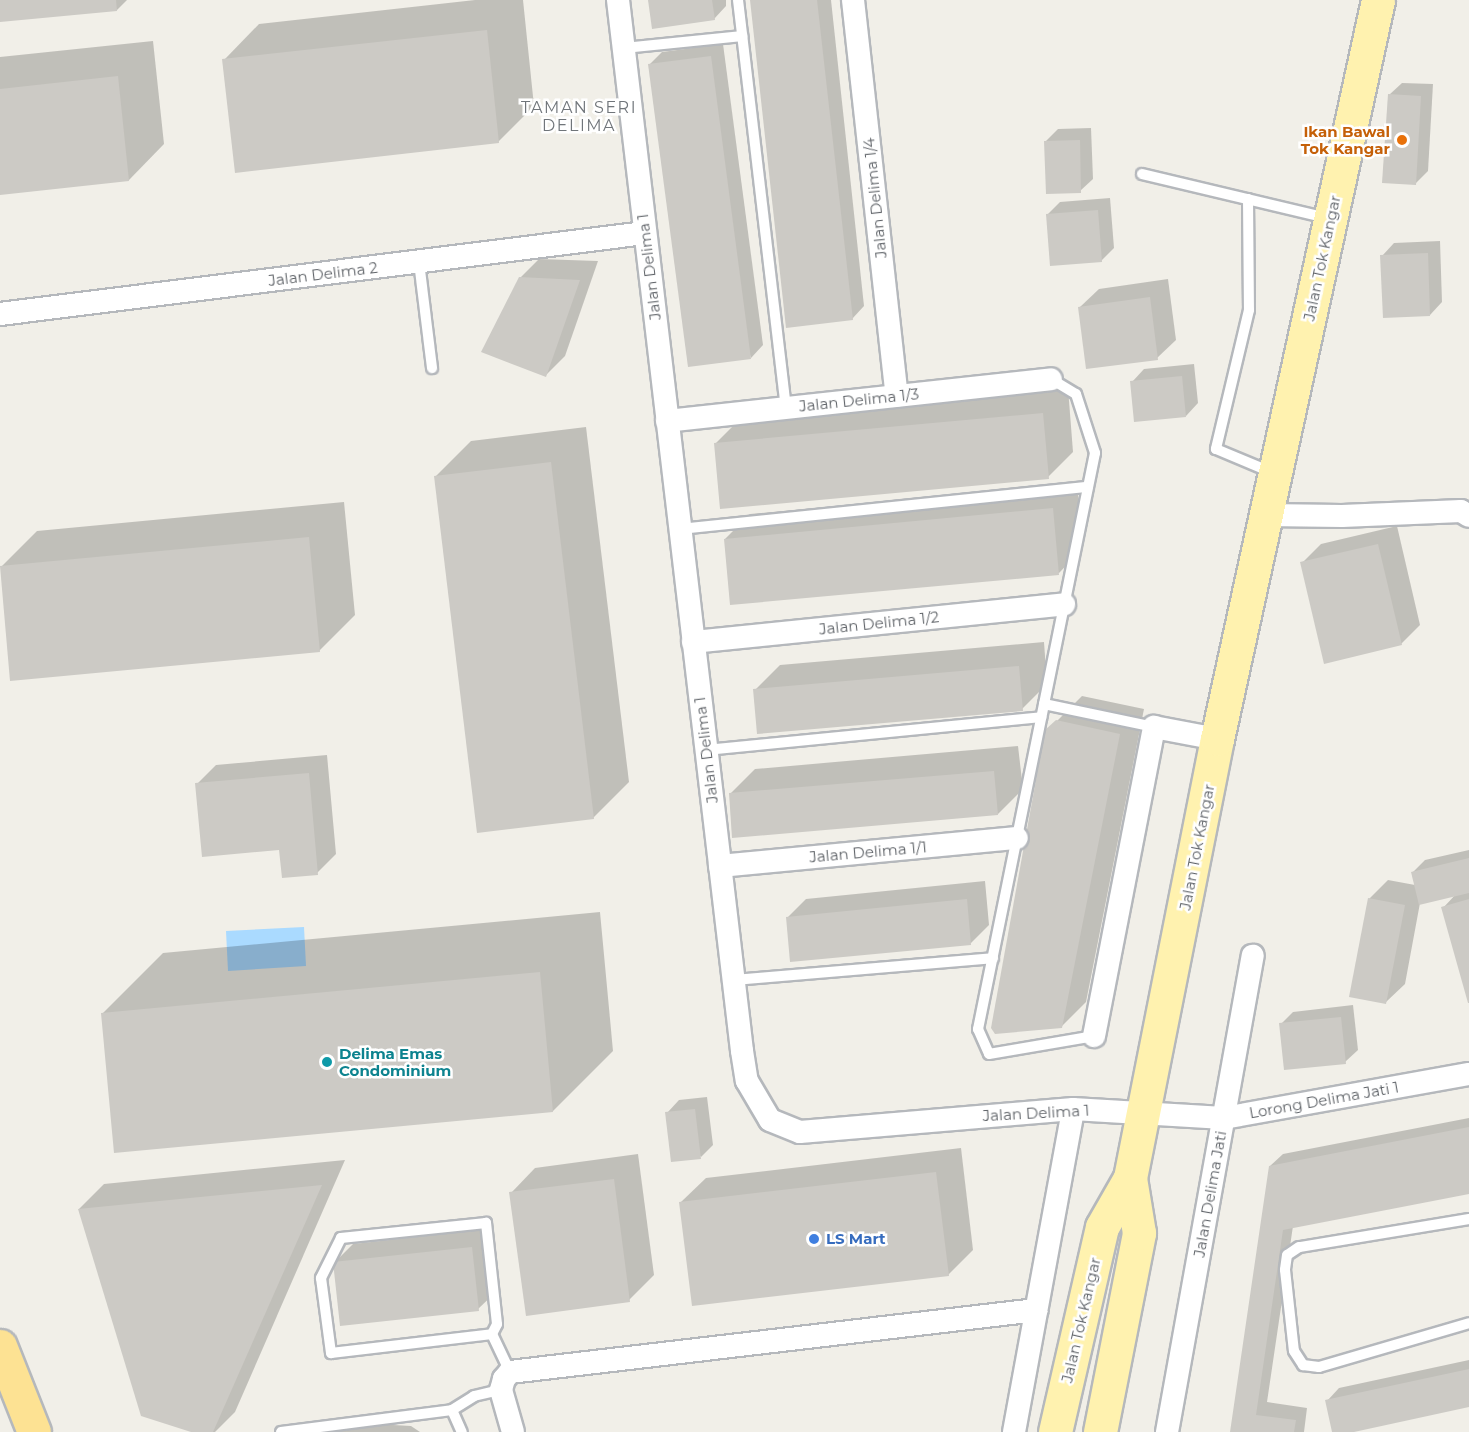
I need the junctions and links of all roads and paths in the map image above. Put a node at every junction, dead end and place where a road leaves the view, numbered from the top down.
1 (618, 0) edge
2 (738, 0) edge
3 (853, 0) edge
4 (1378, 0) edge
5 (742, 36) junction
6 (624, 48) junction
7 (1142, 174) dead end
8 (1248, 199) junction
9 (1330, 219) junction
10 (645, 233) junction
11 (419, 262) junction
12 (0, 314) edge
13 (432, 368) dead end
14 (1052, 379) joint
15 (897, 396) junction
16 (786, 408) junction
17 (667, 421) junction
18 (1274, 473) junction
19 (1088, 487) junction
20 (1265, 515) junction
21 (1469, 516) edge
22 (680, 529) junction
23 (1064, 604) junction
24 (693, 642) junction
25 (1044, 704) junction
26 (1041, 717) junction
27 (1154, 727) junction
28 (1217, 739) junction
29 (706, 750) junction
30 (1017, 838) junction
31 (720, 866) junction
32 (1253, 956) dead end
33 (993, 958) junction
34 (734, 980) junction
35 (1094, 1036) joint
36 (1469, 1074) edge
37 (1073, 1109) junction
38 (1143, 1112) junction
39 (1224, 1118) junction
40 (1130, 1178) junction
41 (1469, 1219) edge
42 (1036, 1310) junction
43 (1469, 1323) edge
44 (492, 1334) junction
45 (0, 1346) edge
46 (505, 1381) junction
47 (453, 1410) junction
48 (34, 1432) edge
49 (281, 1432) edge
50 (462, 1432) edge
51 (513, 1432) edge
52 (1014, 1432) edge
53 (1054, 1432) edge
54 (1100, 1432) edge
55 (1167, 1432) edge

1 - 6 street, Jalan Delima 1
2 - 5 lane
3 - 15 street, Jalan Delima 1/4
4 - 9 main road, Jalan Tok Kangar
5 - 6 lane
5 - 16 lane
6 - 10 street, Jalan Delima 1
7 - 8 lane
8 - 9 lane
8 - 18 lane
9 - 18 main road, Jalan Tok Kangar
10 - 11 street, Jalan Delima 2
10 - 17 street, Jalan Delima 1
11 - 12 street, Jalan Delima 2
11 - 13 lane
14 - 15 street, Jalan Delima 1/3
14 - 19 lane
15 - 16 street, Jalan Delima 1/3
16 - 17 street, Jalan Delima 1/3
17 - 22 street, Jalan Delima 1
18 - 20 main road, Jalan Tok Kangar
19 - 22 lane
19 - 23 lane
20 - 21 street
20 - 28 main road, Jalan Tok Kangar
22 - 24 street, Jalan Delima 1
23 - 24 street, Jalan Delima 1/2
23 - 25 lane
24 - 29 street, Jalan Delima 1
25 - 26 lane
25 - 27 lane
26 - 29 lane
26 - 30 lane
27 - 28 street
27 - 35 street
28 - 38 main road, Jalan Tok Kangar
29 - 31 street, Jalan Delima 1
30 - 31 street, Jalan Delima 1/1
30 - 33 lane
31 - 34 street, Jalan Delima 1
32 - 39 street, Jalan Delima Jati
33 - 34 lane
33 - 35 lane
34 - 37 street, Jalan Delima 1
36 - 39 street, Lorong Delima Jati 1
37 - 38 street, Jalan Delima 1
37 - 42 street
38 - 39 street, Lorong Delima Jati 1
38 - 40 main road, Jalan Tok Kangar
39 - 55 street, Jalan Delima Jati
40 - 53 main road, Jalan Tok Kangar
40 - 54 main road, Jalan Tok Kangar
41 - 43 lane
42 - 46 street
42 - 52 street
44 - 44 lane
44 - 46 lane
45 - 48 highway
46 - 47 lane
46 - 51 street
47 - 49 lane
47 - 50 lane

